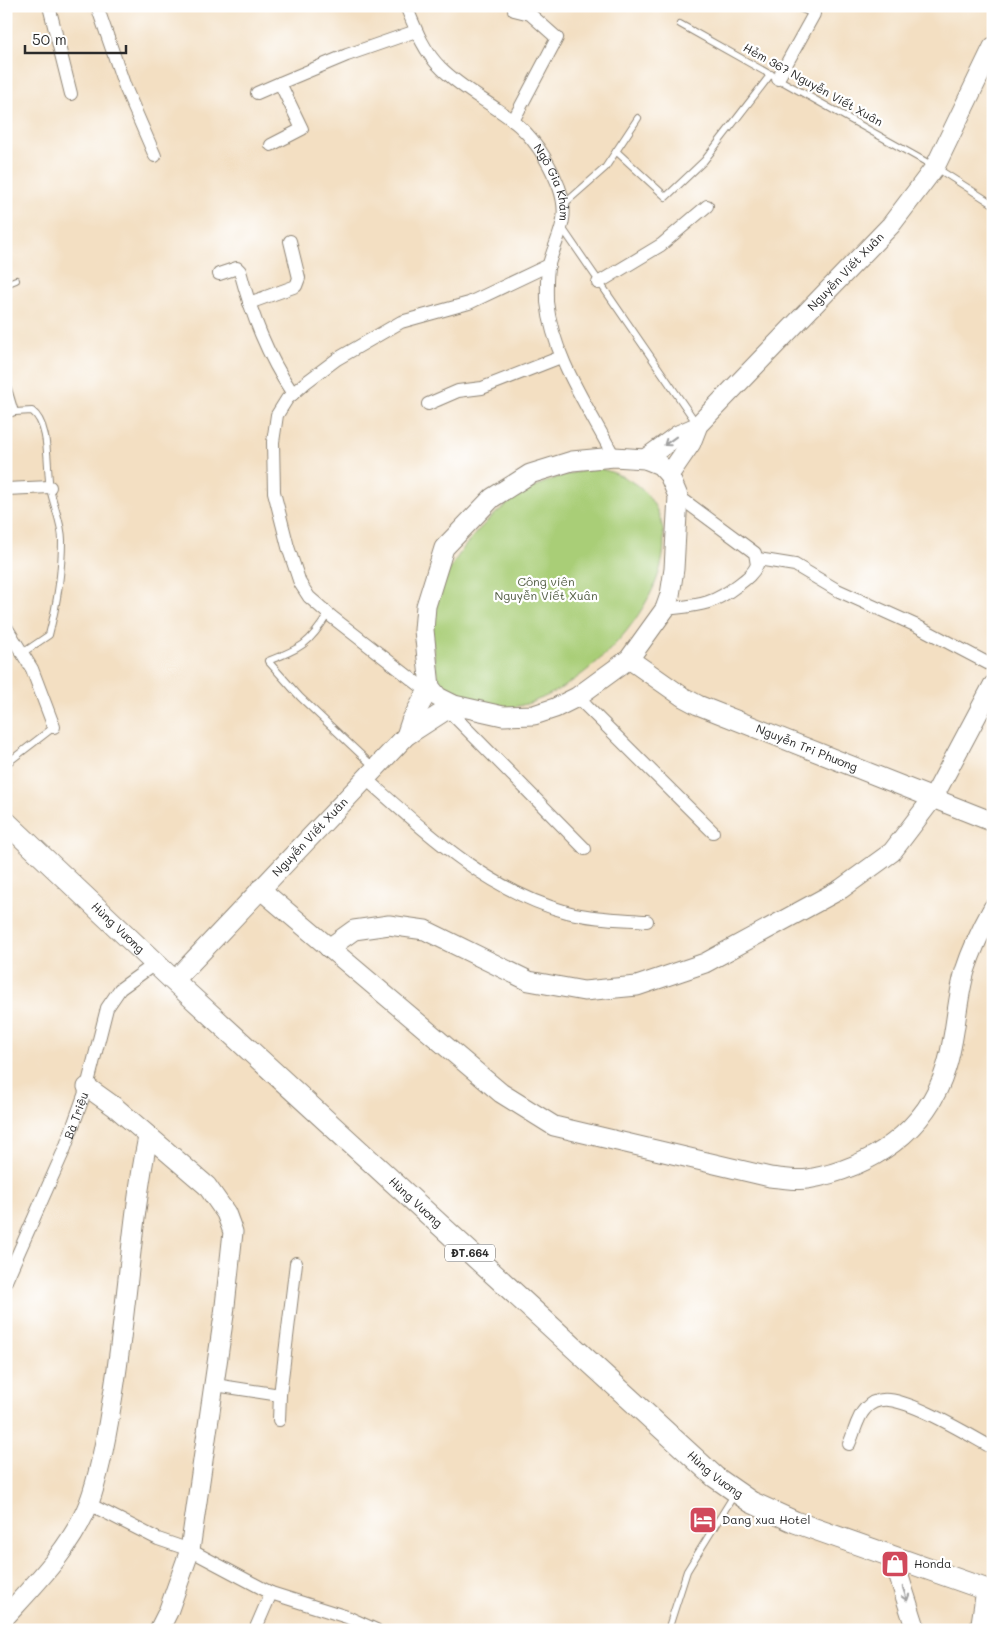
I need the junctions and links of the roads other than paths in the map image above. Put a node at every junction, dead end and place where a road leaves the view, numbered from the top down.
1 (49, 6) edge
2 (97, 6) edge
3 (406, 6) edge
4 (802, 6) edge
5 (514, 10) dead end
6 (680, 24) dead end
7 (416, 31) junction
8 (993, 47) edge
9 (775, 76) junction
10 (280, 83) junction
11 (257, 93) dead end
12 (71, 94) dead end
13 (638, 118) dead end
14 (513, 121) junction
15 (271, 144) dead end
16 (616, 151) junction
17 (155, 156) dead end
18 (935, 167) junction
19 (993, 204) edge
20 (562, 206) junction
21 (707, 206) dead end
22 (562, 229) junction
23 (290, 241) dead end
24 (548, 265) junction
25 (219, 274) dead end
26 (16, 280) dead end
27 (598, 282) junction
28 (6, 284) edge
29 (249, 303) junction
30 (561, 357) junction
31 (6, 382) edge
32 (293, 394) junction
33 (428, 404) dead end
34 (15, 412) junction
35 (6, 415) edge
36 (697, 426) junction
37 (614, 457) junction
38 (645, 459) junction
39 (669, 475) junction
40 (50, 487) junction
41 (6, 489) edge
42 (678, 496) junction
43 (758, 559) junction
44 (665, 609) junction
45 (328, 614) junction
46 (6, 627) edge
47 (24, 652) junction
48 (629, 659) junction
49 (993, 666) edge
50 (993, 685) edge
51 (428, 689) junction
52 (577, 696) junction
53 (451, 707) junction
54 (54, 727) joint
55 (406, 736) junction
56 (6, 764) edge
57 (370, 773) junction
58 (933, 798) junction
59 (6, 822) edge
60 (993, 822) edge
61 (713, 832) dead end
62 (585, 849) dead end
63 (260, 889) junction
64 (993, 908) edge
65 (647, 921) dead end
66 (329, 948) junction
67 (156, 963) junction
68 (174, 981) junction
69 (87, 1087) junction
70 (148, 1136) junction
71 (296, 1263) dead end
72 (6, 1282) edge
73 (215, 1385) junction
74 (280, 1395) junction
75 (279, 1420) dead end
76 (849, 1444) dead end
77 (993, 1448) edge
78 (736, 1492) junction
79 (88, 1504) junction
80 (190, 1550) junction
81 (893, 1558) junction
82 (990, 1591) edge
83 (271, 1593) junction
84 (6, 1616) edge
85 (159, 1630) edge
86 (255, 1630) edge
87 (376, 1630) edge
88 (668, 1630) edge
89 (916, 1630) edge
90 (980, 1630) edge

1 - 12 street
2 - 17 street
3 - 7 street, Ngô Gia Khảm
4 - 9 street
5 - 14 street
6 - 9 lane, Hẻm 367 Nguyễn Viết Xuân
7 - 10 street
7 - 14 street, Ngô Gia Khảm
8 - 18 street, Nguyễn Viết Xuân
9 - 16 lane
9 - 18 lane, Hẻm 367 Nguyễn Viết Xuân
10 - 11 street
10 - 15 street
13 - 16 lane
14 - 20 street, Ngô Gia Khảm
16 - 20 lane
18 - 19 lane, Hẻm 367 Nguyễn Viết Xuân
18 - 36 street, Nguyễn Viết Xuân
20 - 22 street, Ngô Gia Khảm
21 - 27 street
22 - 24 street, Ngô Gia Khảm
22 - 27 lane
23 - 29 street
24 - 30 street, Ngô Gia Khảm
24 - 32 street
25 - 29 street
26 - 28 lane
27 - 36 lane
29 - 32 street
30 - 33 street
30 - 37 street, Ngô Gia Khảm
31 - 34 lane
32 - 45 street
34 - 35 lane
34 - 40 lane
36 -> 38 street
36 - 39 street, Nguyễn Viết Xuân
37 - 38 street
37 - 51 street
38 - 39 street
39 - 42 street
40 - 41 street
40 - 47 lane
42 - 43 street
42 - 44 street
43 - 44 street
43 - 49 street
44 - 48 street
45 - 51 street
45 - 57 lane
46 - 47 street
47 - 54 street
48 - 52 street
48 - 58 street, Nguyễn Tri Phương
50 - 58 street
51 - 53 street
51 - 55 street
52 - 53 street
52 - 61 street
53 - 55 street, Nguyễn Viết Xuân
53 - 62 street
54 - 56 lane
55 - 57 street, Nguyễn Viết Xuân
57 - 63 street, Nguyễn Viết Xuân
57 - 65 street
58 - 60 street, Nguyễn Tri Phương
58 - 66 street
59 - 67 main road, Hùng Vương / ĐT.664
63 - 66 street
63 - 68 street, Nguyễn Viết Xuân
64 - 66 street
67 - 68 main road, Hùng Vương / ĐT.664
67 - 69 street, Bà Triệu
68 - 78 main road, Hùng Vương / ĐT.664
69 - 70 street
69 - 72 street, Bà Triệu
70 - 73 street
70 - 79 street
71 - 74 street
73 - 74 street
73 - 80 street
74 - 75 street
76 - 77 street
78 - 81 main road, Hùng Vương / ĐT.664
78 - 88 lane
79 - 80 street
79 - 84 street
80 - 83 street
80 - 85 street
81 - 82 main road, Hùng Vương / ĐT.664
81 -> 89 street
82 - 90 street
83 - 86 street
83 - 87 street

